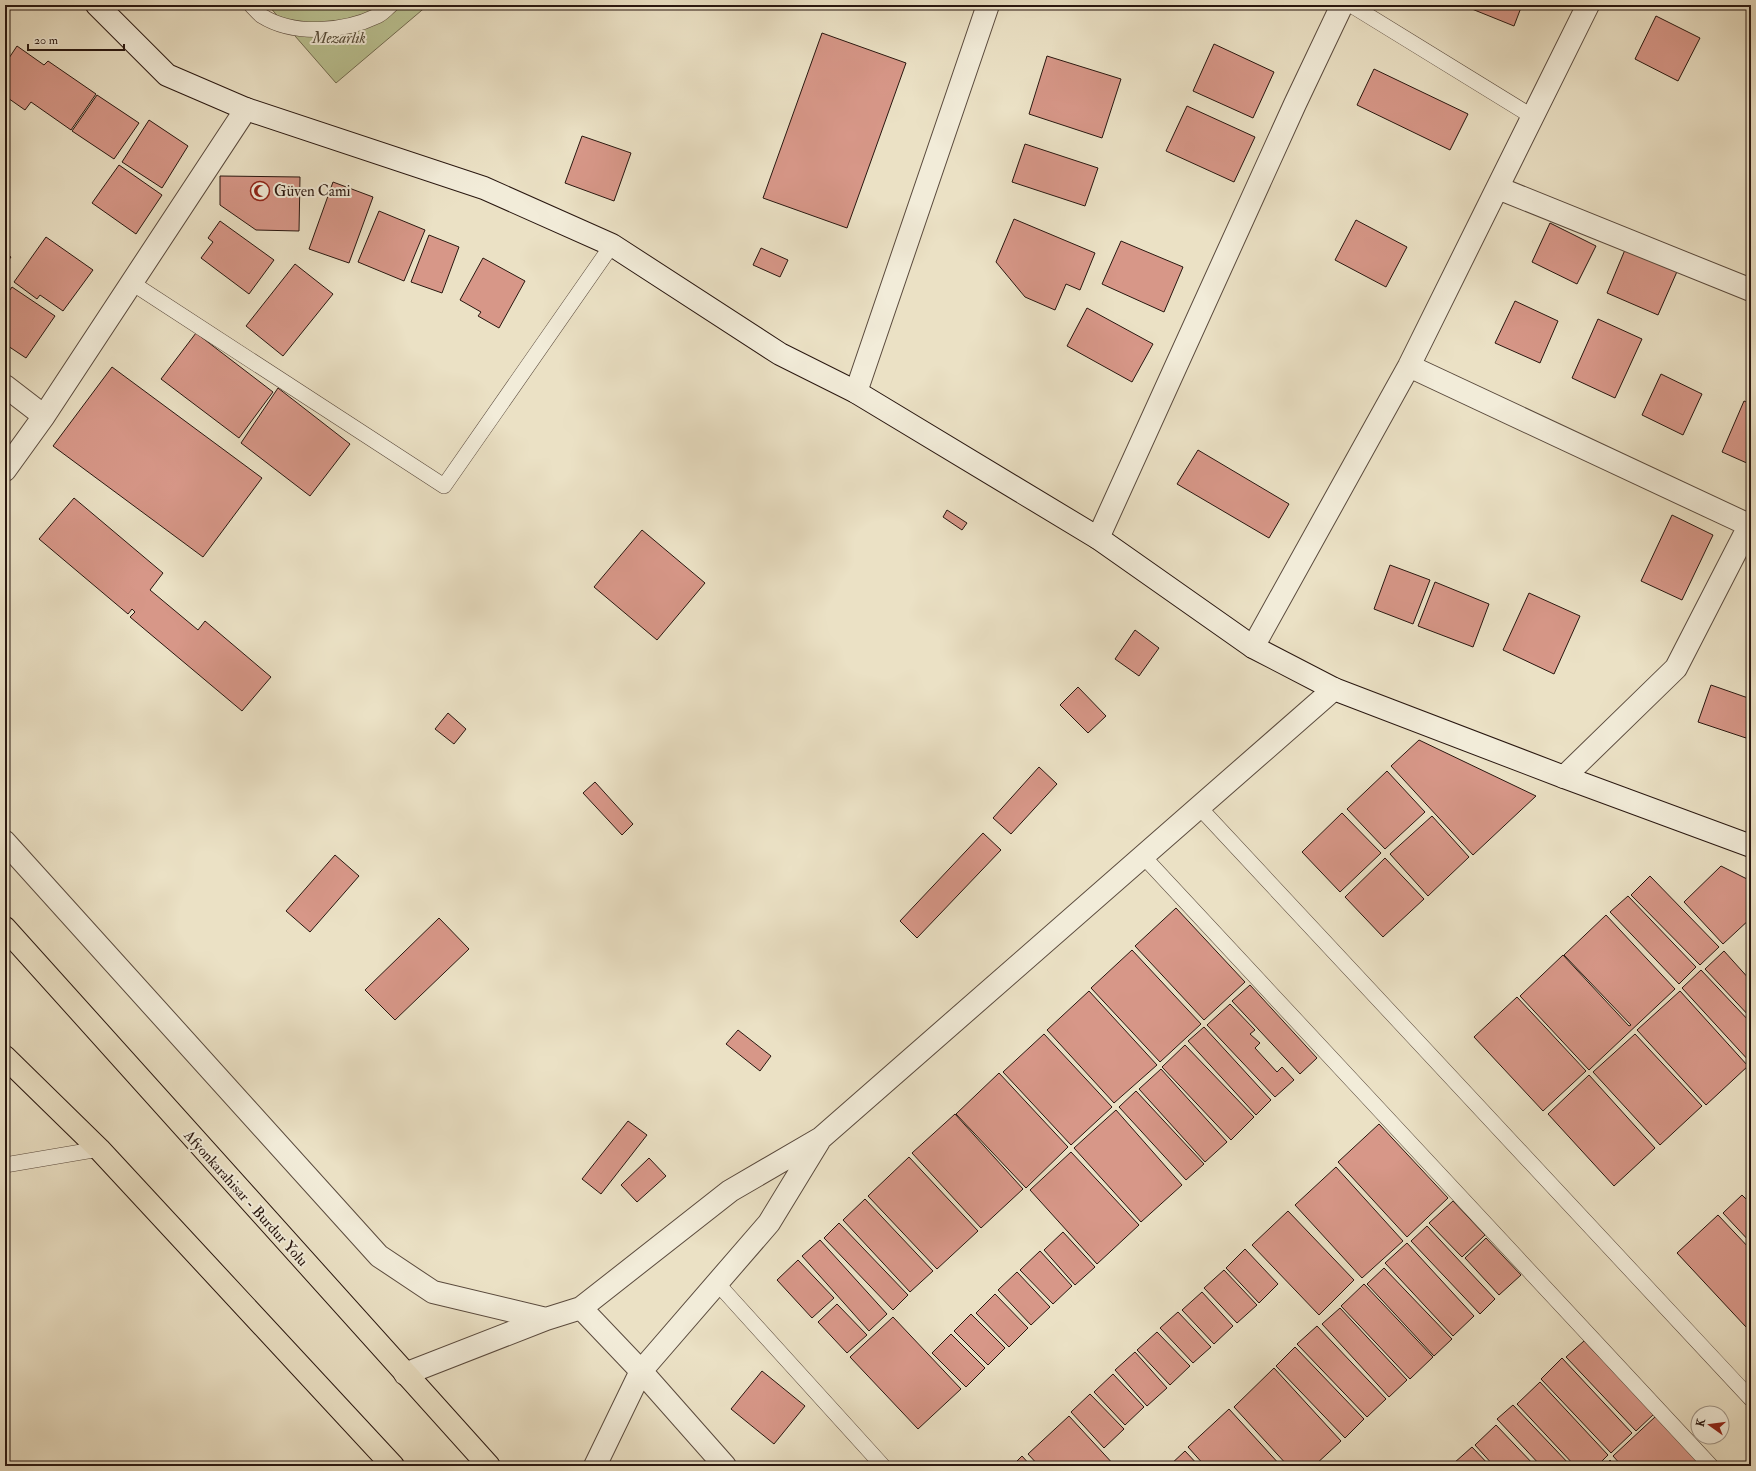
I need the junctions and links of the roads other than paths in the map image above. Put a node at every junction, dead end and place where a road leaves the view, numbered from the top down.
1 (97, 5) edge
2 (251, 5) edge
3 (391, 5) edge
4 (988, 5) edge
5 (1342, 5) edge
6 (1351, 5) edge
7 (1588, 5) edge
8 (246, 109) junction
9 (1533, 117) junction
10 (1498, 188) junction
11 (612, 245) junction
12 (132, 283) junction
13 (1751, 290) edge
14 (1409, 366) junction
15 (5, 386) edge
16 (856, 392) junction
17 (44, 416) junction
18 (5, 470) edge
19 (1750, 526) edge
20 (1098, 538) junction
21 (1253, 647) junction
22 (1334, 689) junction
23 (1564, 777) junction
24 (1199, 807) junction
25 (5, 842) edge
26 (1751, 846) edge
27 (1143, 856) junction
28 (5, 928) edge
29 (5, 1057) edge
30 (821, 1138) junction
31 (99, 1149) junction
32 (5, 1165) edge
33 (717, 1283) junction
34 (581, 1308) junction
35 (546, 1319) junction
36 (641, 1371) junction
37 (405, 1374) junction
38 (1751, 1399) edge
39 (393, 1466) edge
40 (489, 1466) edge
41 (595, 1466) edge
42 (725, 1466) edge
43 (883, 1466) edge
44 (1712, 1466) edge

1 - 8 street
2 - 3 lane
4 - 16 street
5 - 20 street
6 - 9 lane
7 - 9 street
8 - 11 street
8 - 12 street
9 - 10 street
10 - 13 street
10 - 14 street
11 - 12 lane
11 - 16 street
12 - 17 street
14 - 19 street
14 - 21 street
15 - 17 street
16 - 20 street
17 - 18 street
19 - 23 street
20 - 21 street
21 - 22 street
22 - 23 street
22 - 24 street
23 - 26 street
24 - 27 street
24 - 38 lane
25 - 35 street
27 - 30 street
27 - 44 lane
28 - 37 highway, Afyonkarahisar - Burdur Yolu
29 - 31 highway
30 - 33 street
30 - 34 street
31 - 32 lane
31 - 39 highway
33 - 36 street
33 - 43 lane
34 - 35 street
34 - 36 street
35 - 37 street
36 - 41 street
36 - 42 street
37 - 40 highway, Afyonkarahisar - Burdur Yolu

